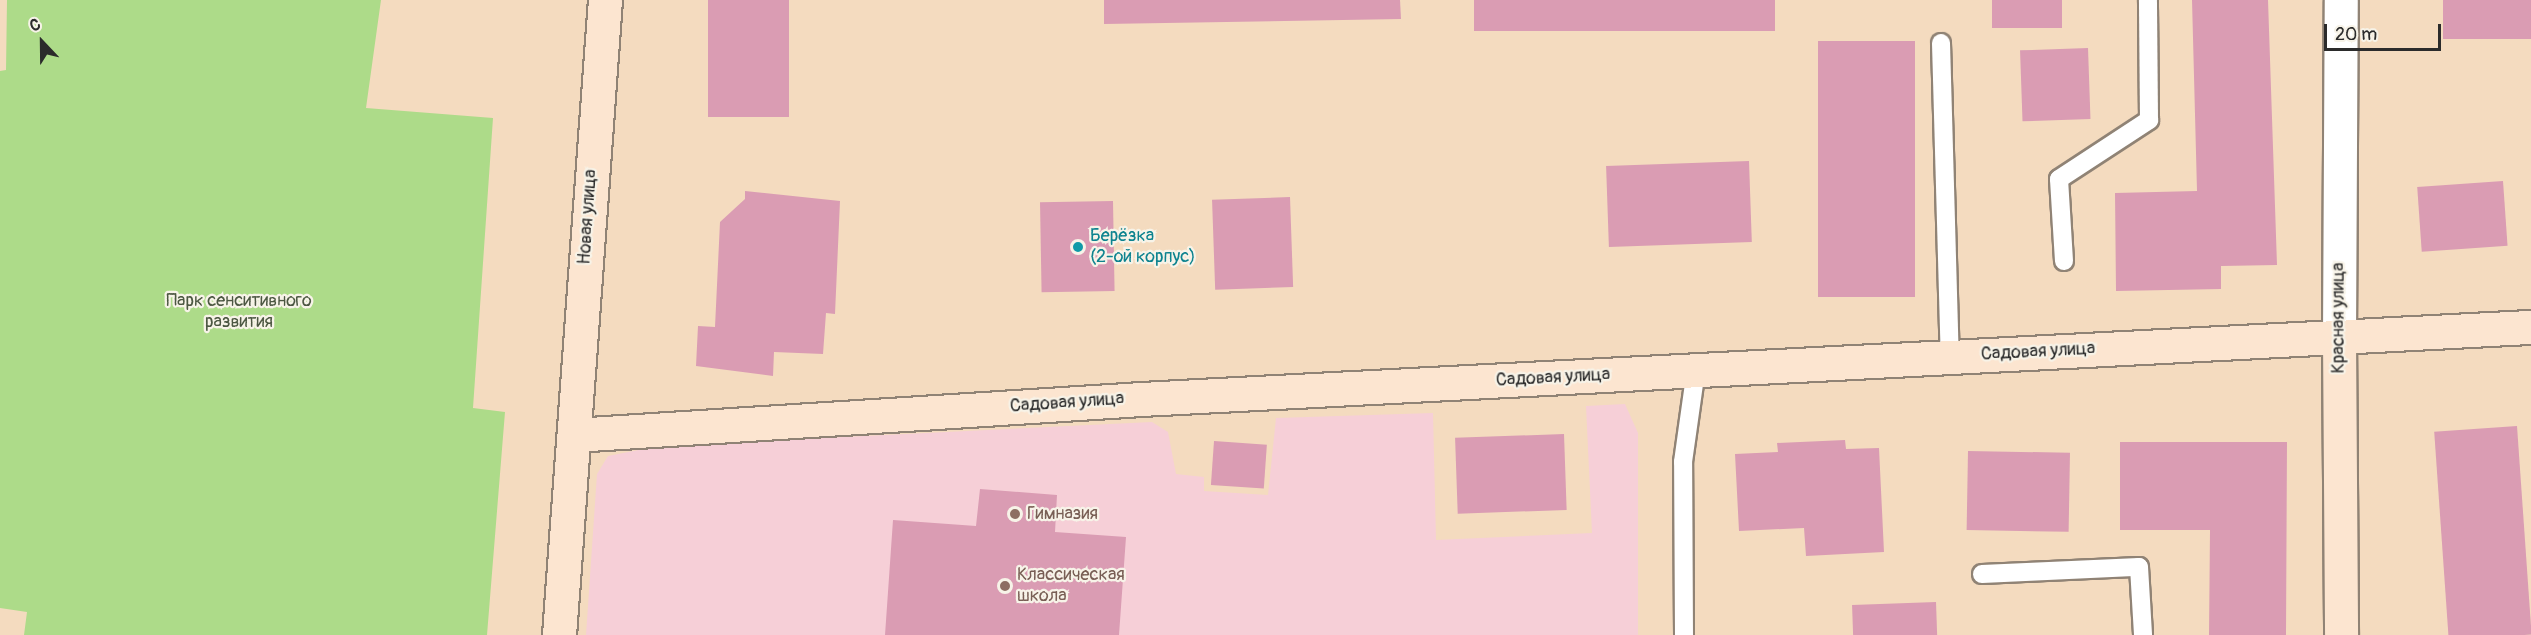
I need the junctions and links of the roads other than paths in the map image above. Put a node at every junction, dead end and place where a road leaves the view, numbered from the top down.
1 (605, 0) edge
2 (2148, 0) edge
3 (2342, 0) edge
4 (1941, 43) dead end
5 (2064, 261) dead end
6 (2531, 327) edge
7 (2339, 338) junction
8 (1950, 357) junction
9 (1696, 370) junction
10 (574, 435) junction
11 (1982, 574) dead end
12 (559, 635) edge
13 (1684, 635) edge
14 (2143, 635) edge
15 (2342, 635) edge

1 - 10 street, Новая улица
2 - 5 lane
3 - 7 street, Красная улица
4 - 8 lane
6 - 7 street, Садовая улица
7 - 8 street, Садовая улица
7 - 15 street, Красная улица
8 - 9 street, Садовая улица
9 - 10 street, Садовая улица
9 - 13 lane
10 - 12 street, Новая улица
11 - 14 lane

